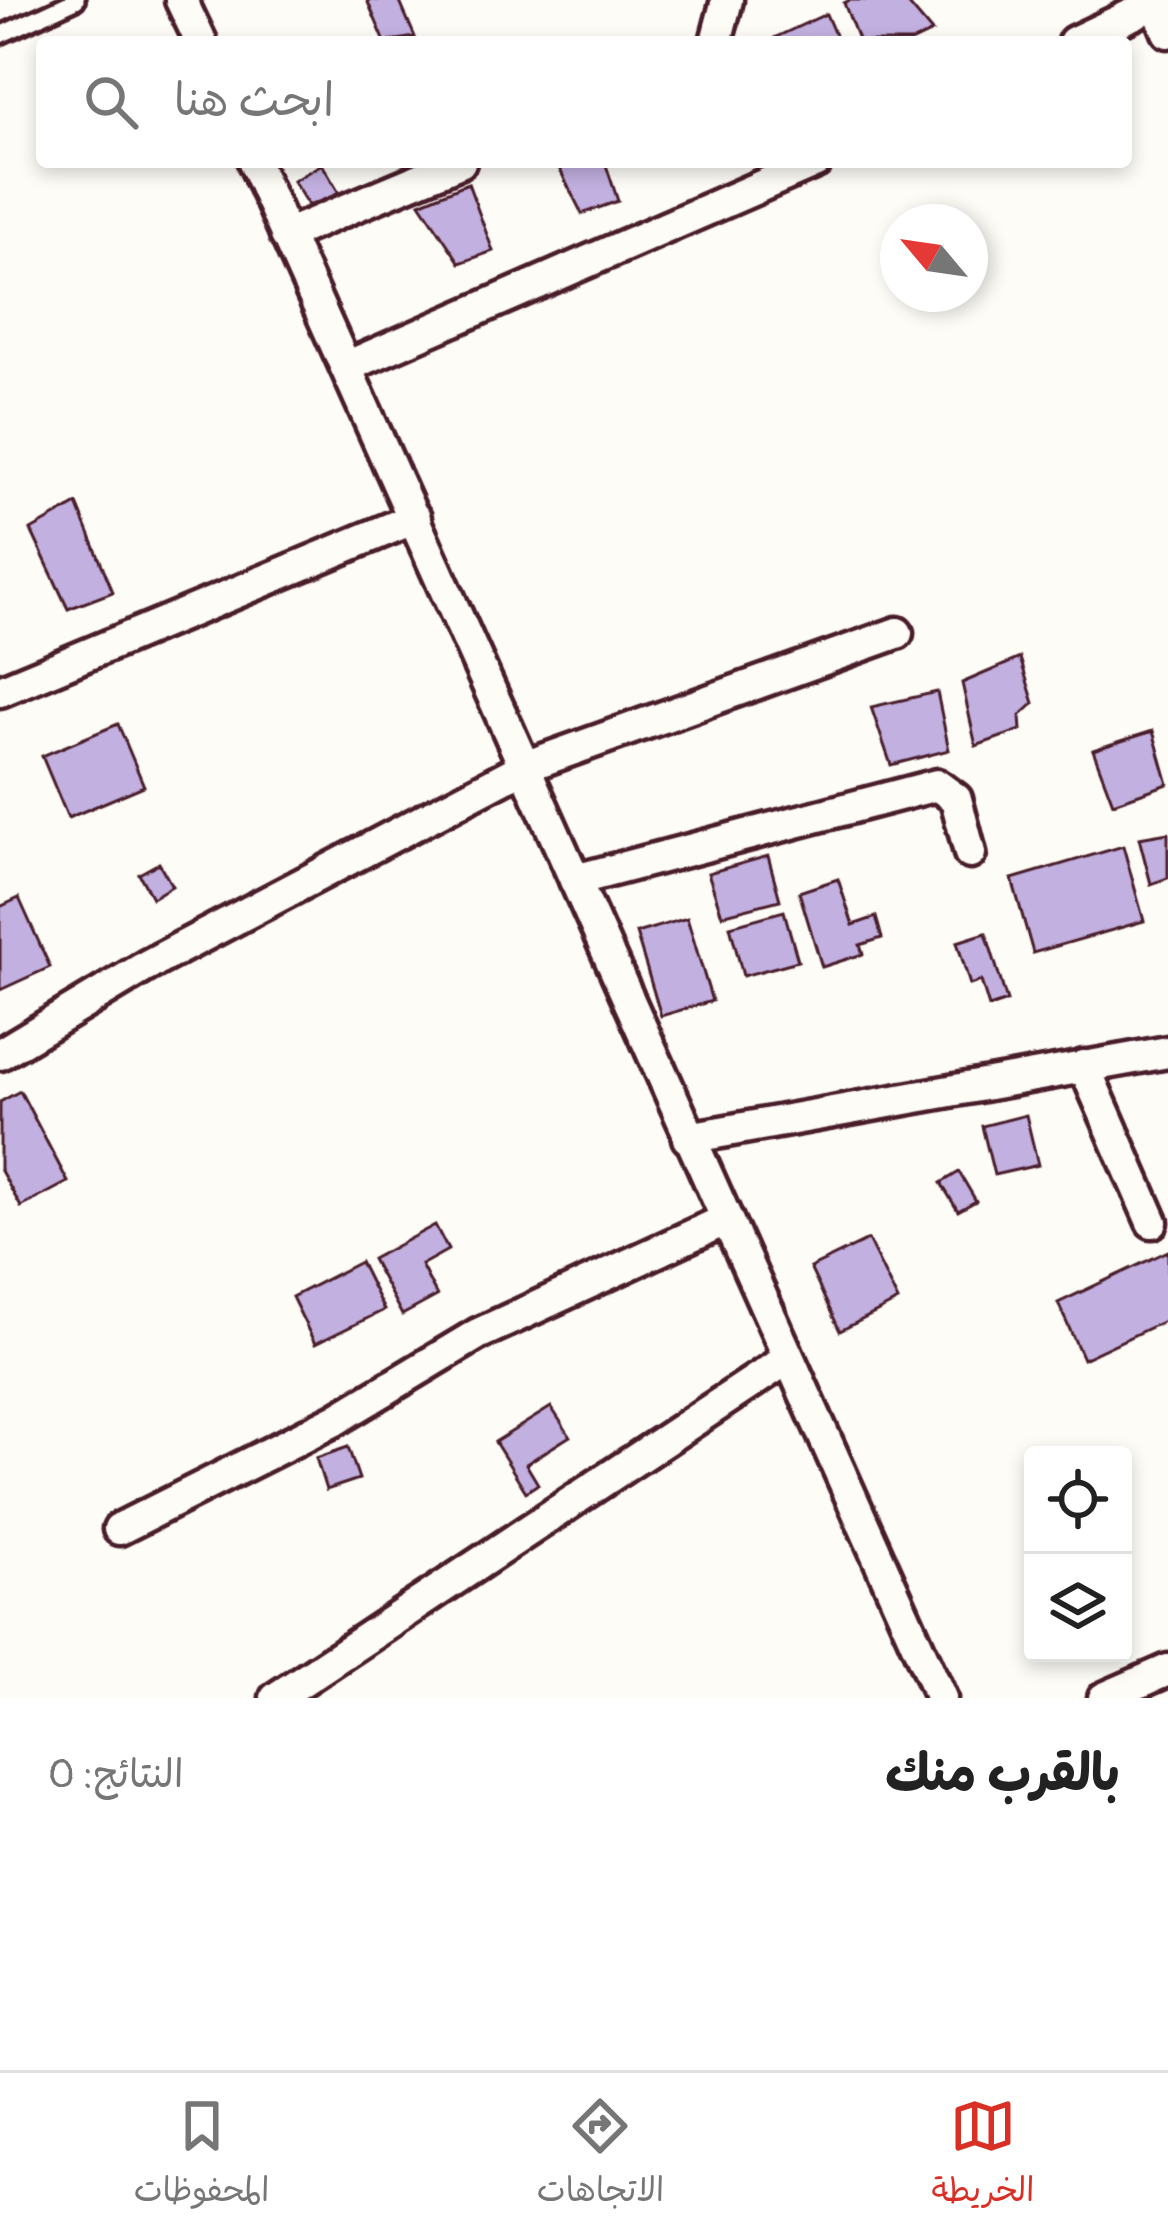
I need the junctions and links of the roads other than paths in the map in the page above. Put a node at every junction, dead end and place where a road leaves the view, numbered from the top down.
1 (76, 0) edge
2 (182, 0) edge
3 (727, 0) edge
4 (1159, 2) edge
5 (1168, 32) edge
6 (0, 35) edge
7 (198, 36) edge
8 (718, 36) edge
9 (1087, 36) edge
10 (257, 168) edge
11 (446, 168) edge
12 (802, 168) edge
13 (286, 235) junction
14 (346, 367) junction
15 (415, 518) junction
16 (897, 633) dead end
17 (0, 691) edge
18 (524, 767) junction
19 (970, 853) dead end
20 (575, 880) junction
21 (1168, 1052) edge
22 (0, 1054) edge
23 (1084, 1066) junction
24 (688, 1138) junction
25 (723, 1221) junction
26 (1152, 1222) dead end
27 (787, 1359) junction
28 (119, 1528) dead end
29 (1168, 1670) edge
30 (276, 1698) edge
31 (940, 1698) edge
32 (1104, 1698) edge

1 - 6 lane
2 - 7 street
3 - 8 street
4 - 5 street
4 - 9 street
10 - 13 street
11 - 13 street
12 - 14 street
13 - 14 street
14 - 15 street
15 - 17 street
15 - 18 street
16 - 18 street
18 - 20 street
18 - 22 street
19 - 20 street
20 - 24 street
21 - 23 street
23 - 24 street
23 - 26 street
24 - 25 street
25 - 27 street
25 - 28 street
27 - 30 street
27 - 31 street
29 - 32 street

